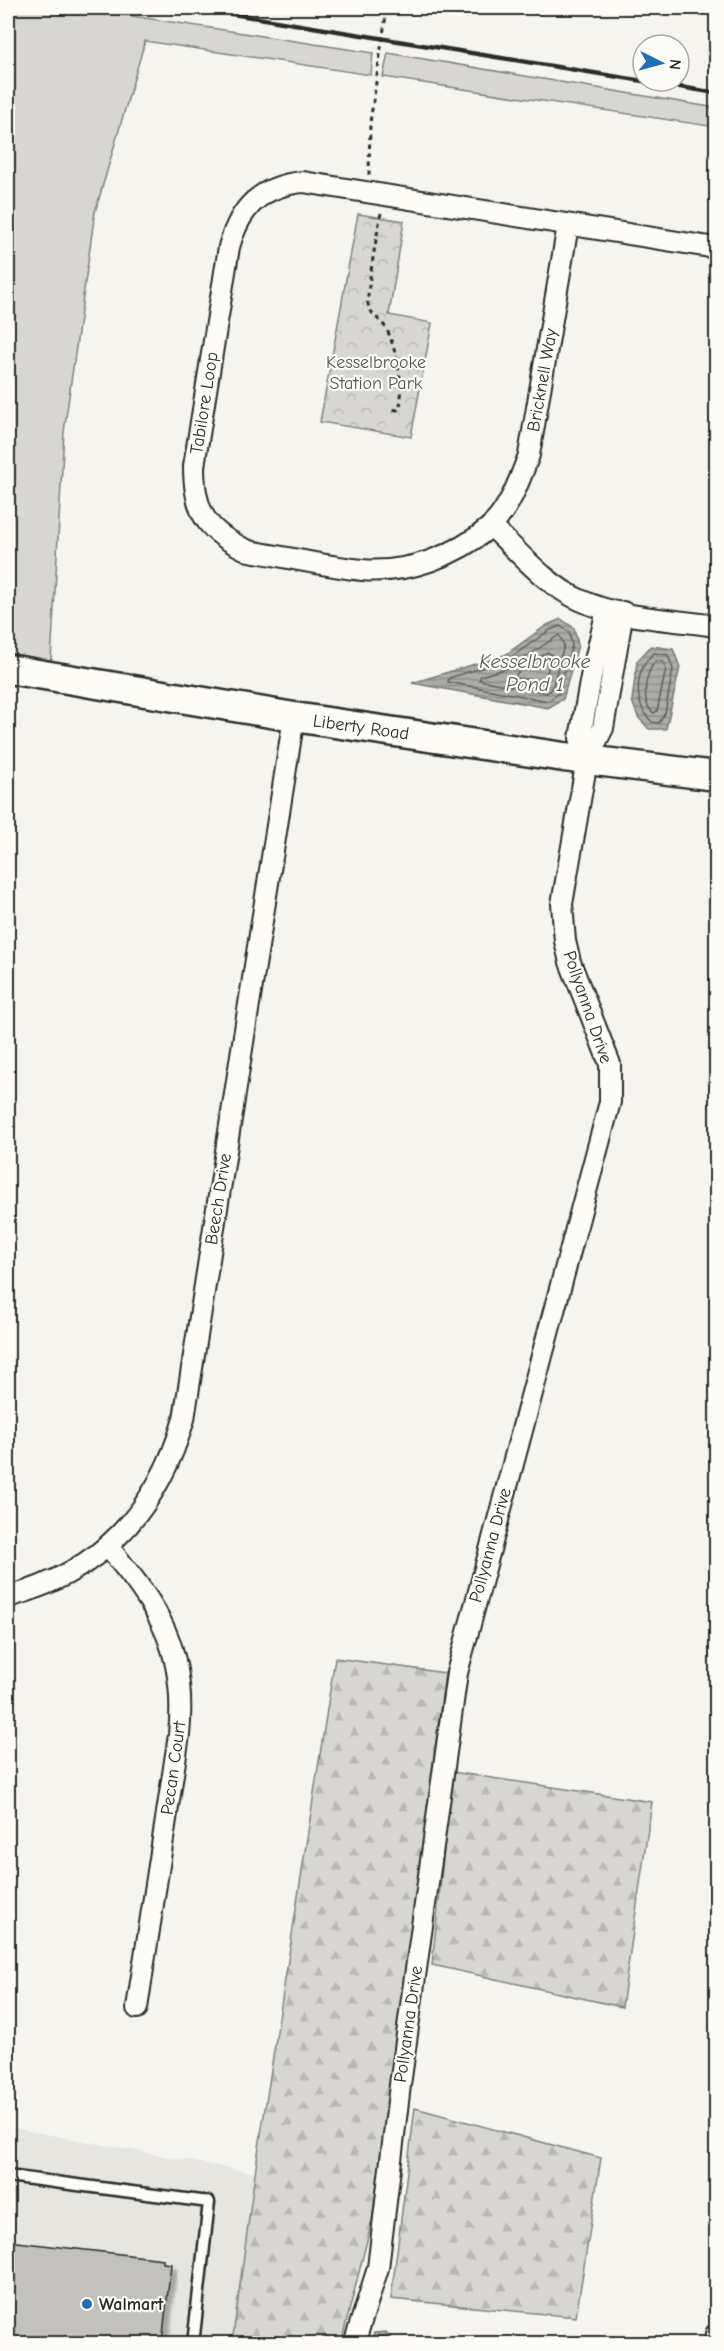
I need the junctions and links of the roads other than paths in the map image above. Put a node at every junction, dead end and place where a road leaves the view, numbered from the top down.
1 (568, 225) junction
2 (717, 249) edge
3 (491, 526) junction
4 (615, 611) junction
5 (717, 626) edge
6 (8, 669) edge
7 (294, 717) junction
8 (587, 760) junction
9 (717, 776) edge
10 (108, 1547) junction
11 (8, 1597) edge
12 (137, 2008) dead end
13 (8, 2176) edge
14 (717, 2334) edge
15 (193, 2343) edge
16 (354, 2343) edge
17 (715, 2343) edge

1 - 2 street, Tabilore Loop
1 - 3 street, Bricknell Way
1 - 3 street, Tabilore Loop
3 - 4 street
4 - 5 street
4 - 8 street
6 - 7 street, Liberty Road
7 - 8 street, Liberty Road
7 - 10 street, Beech Drive
8 - 9 street, Liberty Road
8 - 16 street, Pollyanna Drive
10 - 11 street, Beech Drive
10 - 12 street, Pecan Court
13 - 15 lane
14 - 17 street

